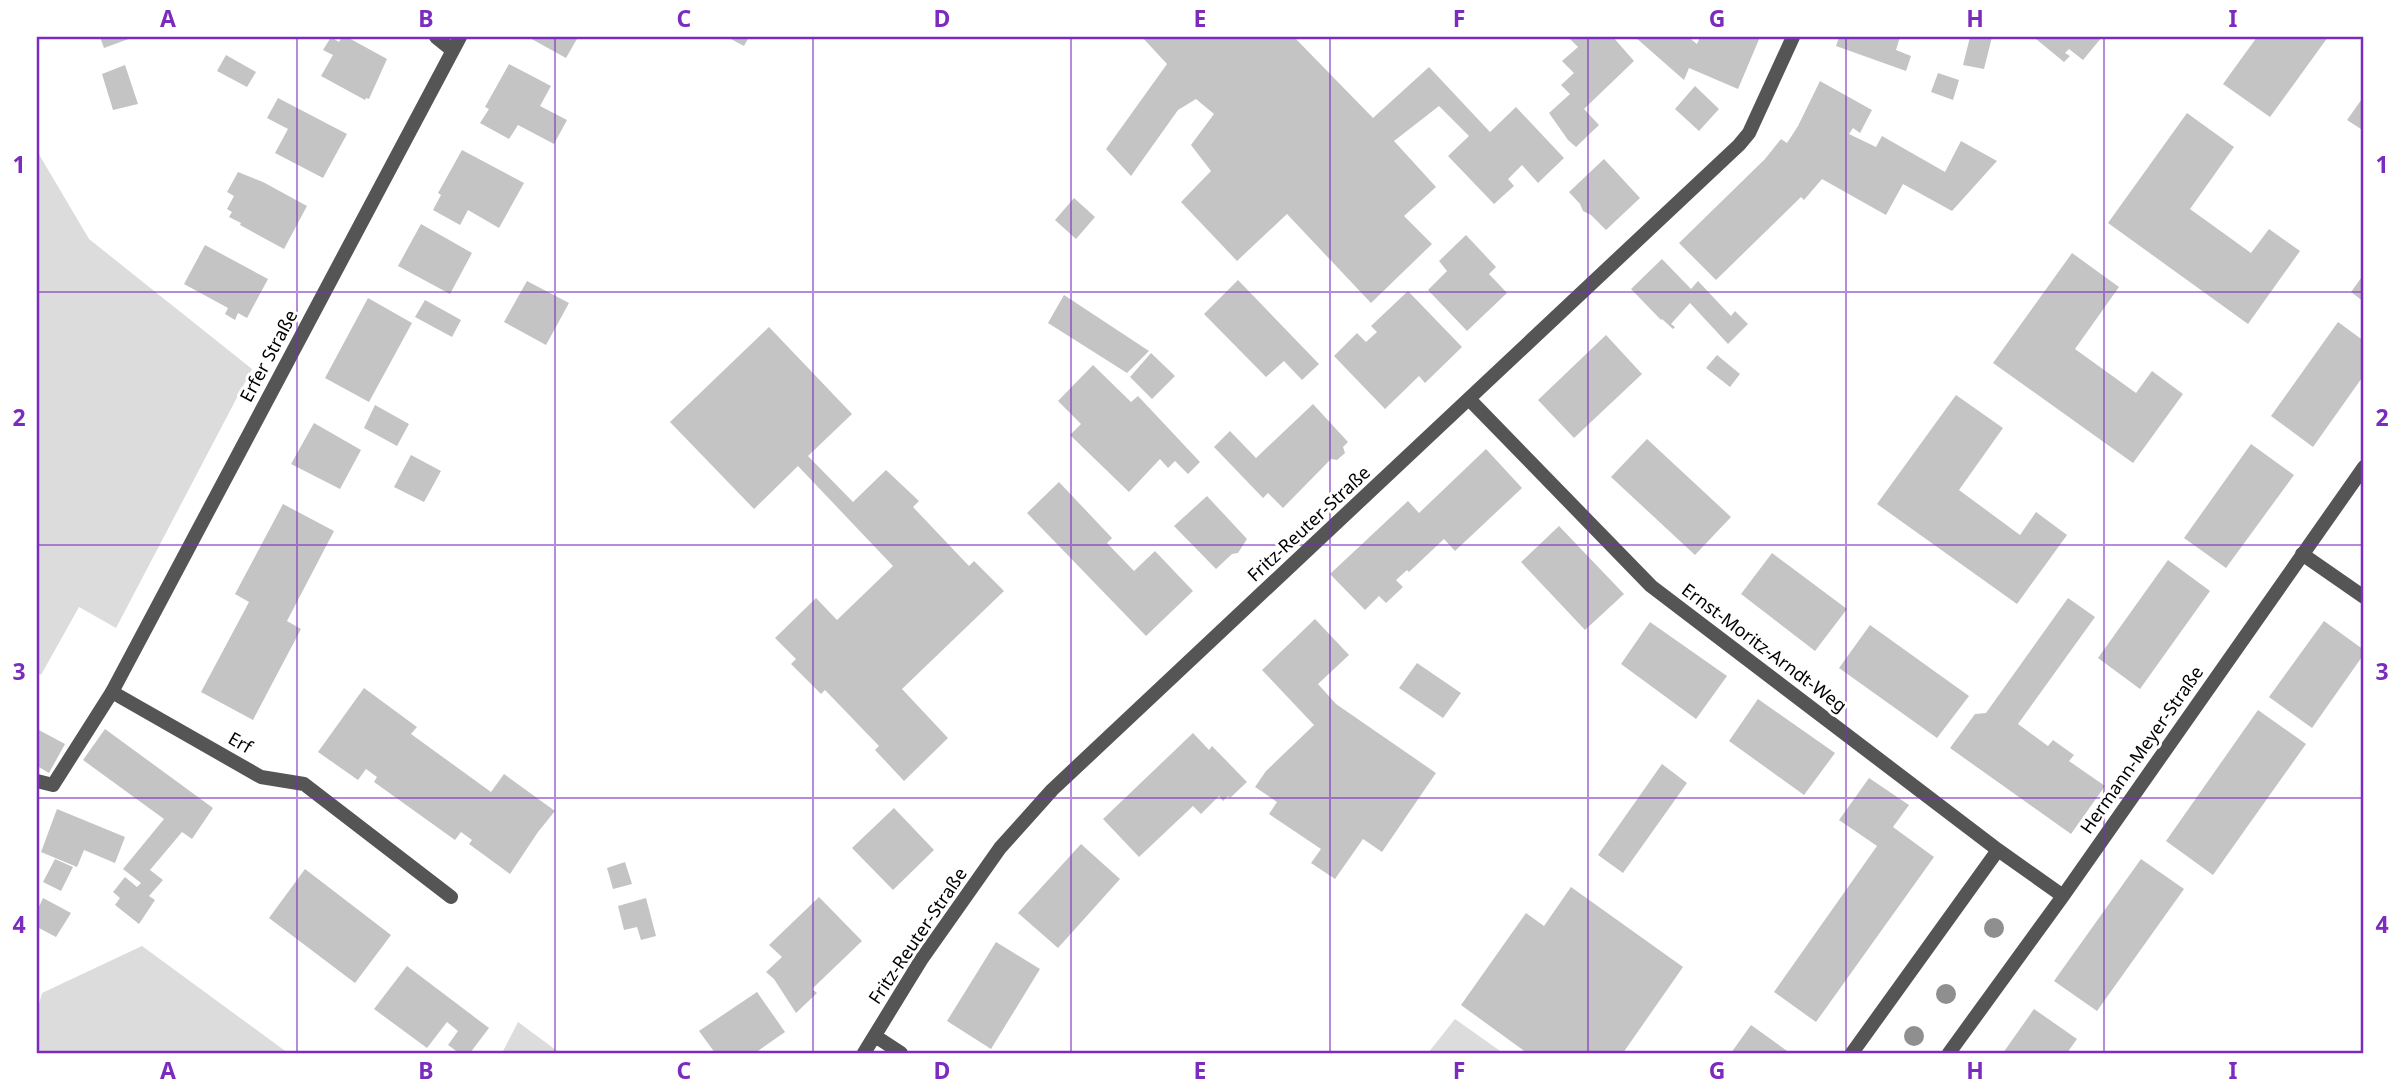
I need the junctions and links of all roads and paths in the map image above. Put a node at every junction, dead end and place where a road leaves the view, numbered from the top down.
1 (436, 37) edge
2 (1793, 37) edge
3 (456, 43) edge
4 (1469, 400) junction
5 (2364, 467) edge
6 (2302, 554) junction
7 (2364, 597) edge
8 (112, 692) junction
9 (37, 782) edge
10 (1998, 850) junction
11 (2063, 896) junction
12 (451, 897) dead end
13 (875, 1036) junction
14 (864, 1053) edge
15 (901, 1053) edge
16 (1852, 1053) edge
17 (1950, 1053) edge

1 - 3 street
2 - 4 street, Fritz-Reuter-Straße
3 - 8 street, Erfer Straße
4 - 10 street, Ernst-Moritz-Arndt-Weg
4 - 13 street, Fritz-Reuter-Straße
5 - 6 street, Hermann-Meyer-Straße
6 - 7 street
6 - 11 street, Hermann-Meyer-Straße
8 - 9 street
8 - 12 street, Erf
10 - 11 street, Ernst-Moritz-Arndt-Weg
10 - 16 street
11 - 17 street, Hermann-Meyer-Straße
13 - 14 street, Fritz-Reuter-Straße
13 - 15 street

